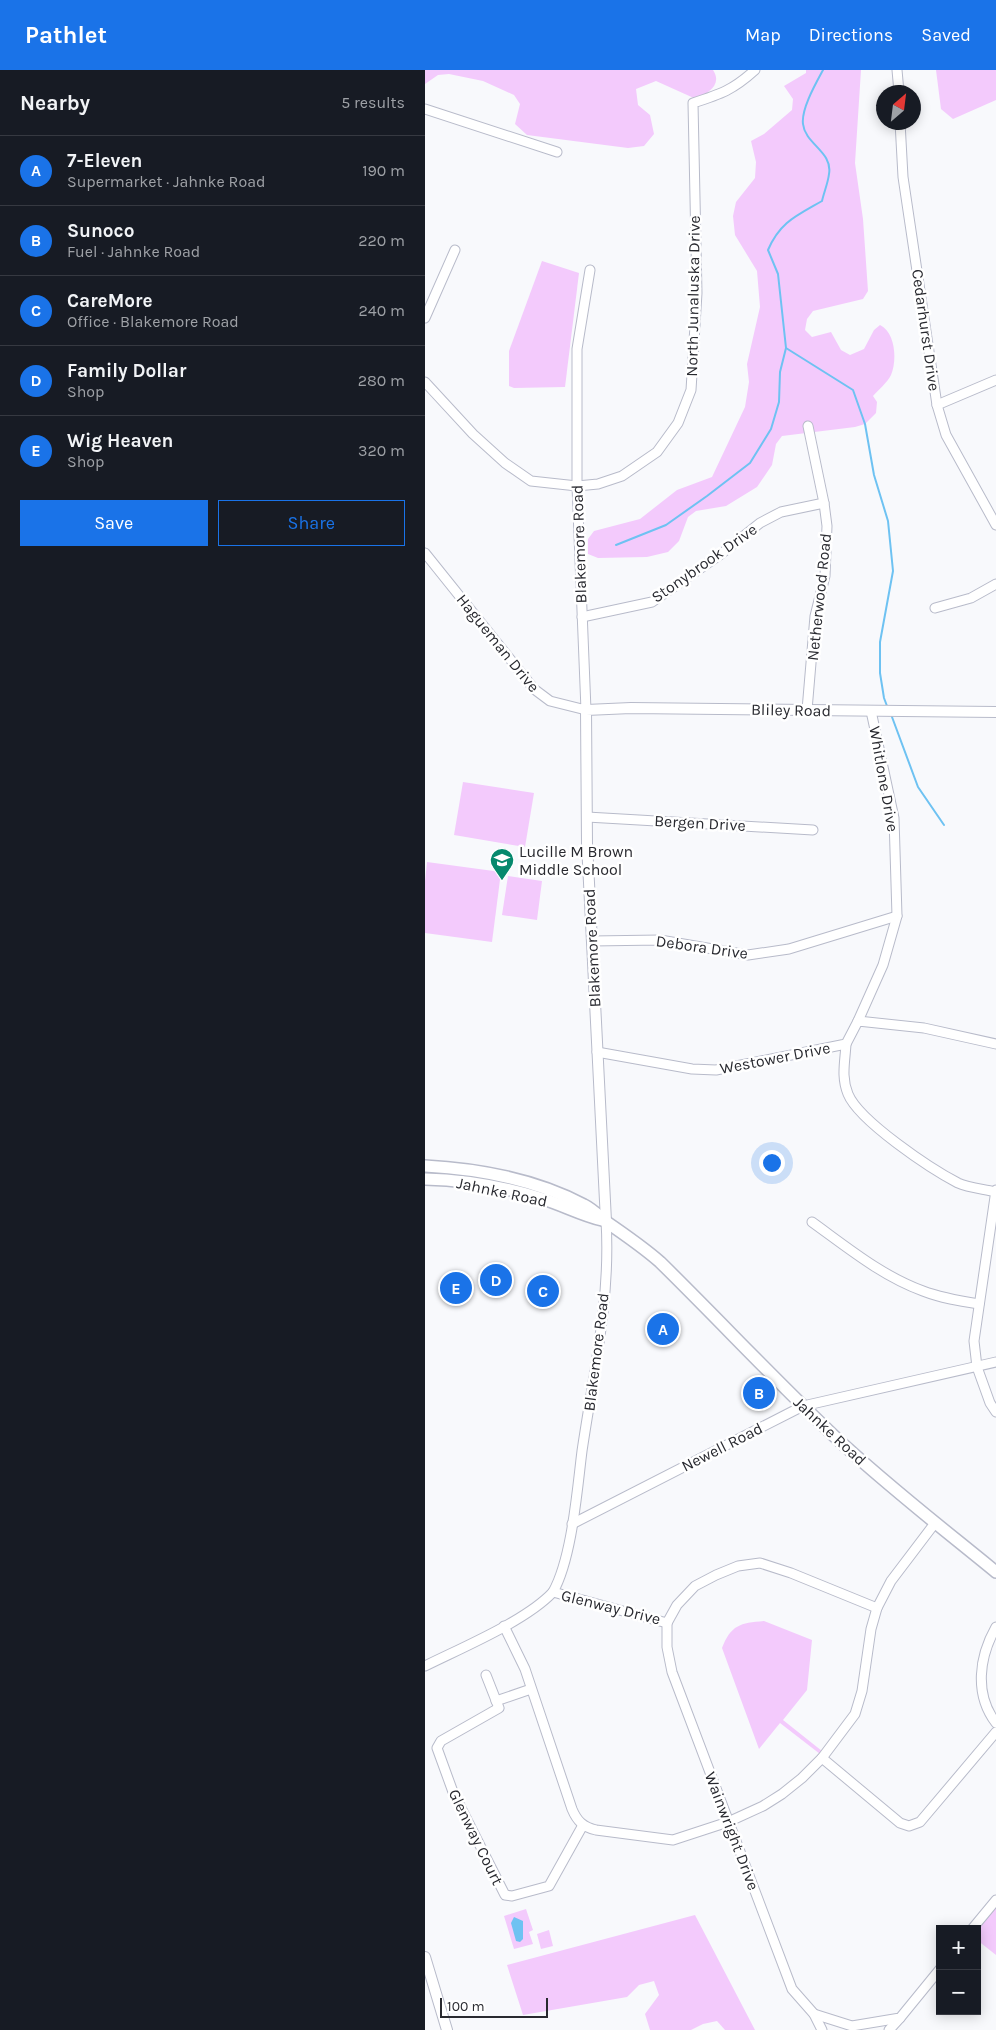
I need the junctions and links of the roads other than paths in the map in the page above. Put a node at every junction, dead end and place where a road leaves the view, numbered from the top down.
1 (755, 70) edge
2 (897, 70) edge
3 (898, 85) edge
4 (425, 109) edge
5 (900, 130) edge
6 (557, 152) dead end
7 (455, 250) dead end
8 (590, 270) dead end
9 (425, 318) edge
10 (996, 380) edge
11 (425, 382) edge
12 (937, 405) junction
13 (808, 426) dead end
14 (577, 486) junction
15 (824, 503) junction
16 (996, 525) edge
17 (425, 553) edge
18 (996, 584) edge
19 (935, 608) dead end
20 (582, 617) junction
21 (586, 710) junction
22 (807, 710) junction
23 (871, 711) junction
24 (996, 712) edge
25 (587, 817) junction
26 (813, 830) dead end
27 (897, 916) junction
28 (592, 941) junction
29 (857, 1021) junction
30 (847, 1044) junction
31 (996, 1044) edge
32 (597, 1052) junction
33 (425, 1166) edge
34 (425, 1179) edge
35 (996, 1191) edge
36 (606, 1221) junction
37 (812, 1222) dead end
38 (979, 1304) junction
39 (996, 1362) edge
40 (977, 1367) junction
41 (803, 1406) junction
42 (996, 1412) edge
43 (935, 1523) junction
44 (572, 1524) junction
45 (996, 1572) edge
46 (553, 1592) junction
47 (877, 1608) junction
48 (667, 1623) junction
49 (505, 1626) junction
50 (996, 1627) edge
51 (425, 1666) edge
52 (486, 1675) dead end
53 (531, 1689) junction
54 (496, 1701) junction
55 (996, 1723) edge
56 (996, 1732) edge
57 (822, 1758) junction
58 (728, 1822) junction
59 (583, 1825) junction
60 (996, 1900) edge
61 (975, 1925) edge
62 (425, 1957) edge
63 (939, 1970) edge
64 (428, 1980) edge
65 (814, 2014) junction
66 (900, 2018) junction
67 (447, 2030) edge
68 (822, 2030) edge
69 (889, 2030) edge

1 - 14 street, North Junaluska Drive
2 - 3 street
4 - 6 street
5 - 12 street, Cedarhurst Drive
7 - 9 street
8 - 14 street, Blakemore Road
10 - 12 street
11 - 14 street, North Junaluska Drive
12 - 16 street, Cedarhurst Drive
13 - 15 street, Netherwood Road
14 - 20 street, Blakemore Road
15 - 20 street, Stonybrook Drive
15 - 22 street, Netherwood Road
17 - 21 street, Hagueman Drive
18 - 19 street
20 - 21 street, Blakemore Road
21 - 22 street, Bliley Road
21 - 25 street, Blakemore Road
22 - 23 street, Bliley Road
23 - 24 street, Bliley Road
23 - 27 street, Whitlone Drive
25 - 26 street, Bergen Drive
25 - 28 street, Blakemore Road
27 - 28 street, Debora Drive
27 - 29 street, Whitlone Drive
28 - 32 street, Blakemore Road
29 - 30 street, Westower Drive
29 - 31 street
30 - 32 street, Westower Drive
30 - 35 street
32 - 36 street, Blakemore Road
33 - 36 main road, Jahnke Road
34 - 36 main road, Jahnke Road
35 - 38 street
36 - 41 main road, Jahnke Road
36 - 44 street, Blakemore Road
37 - 38 street
38 - 40 street
39 - 40 street, Newell Road
40 - 41 street, Newell Road
40 - 42 street
41 - 43 main road, Jahnke Road
41 - 44 street, Newell Road
43 - 45 main road, Jahnke Road
43 - 47 street
44 - 46 street, Blakemore Road
46 - 48 street, Glenway Drive
46 - 49 street, Glenway Drive
47 - 48 street, Glenway Drive
47 - 57 street
48 - 58 street, Wainwright Drive
49 - 51 street, Glenway Drive
49 - 53 street
50 - 55 street
52 - 54 street
53 - 54 street
53 - 59 street
54 - 59 street, Glenway Court
56 - 57 street
57 - 58 street
58 - 59 street
58 - 65 street, Wainwright Drive
60 - 61 street
62 - 64 street
63 - 66 street
64 - 67 street
65 - 66 street
65 - 68 street, Wainwright Drive
66 - 69 street

